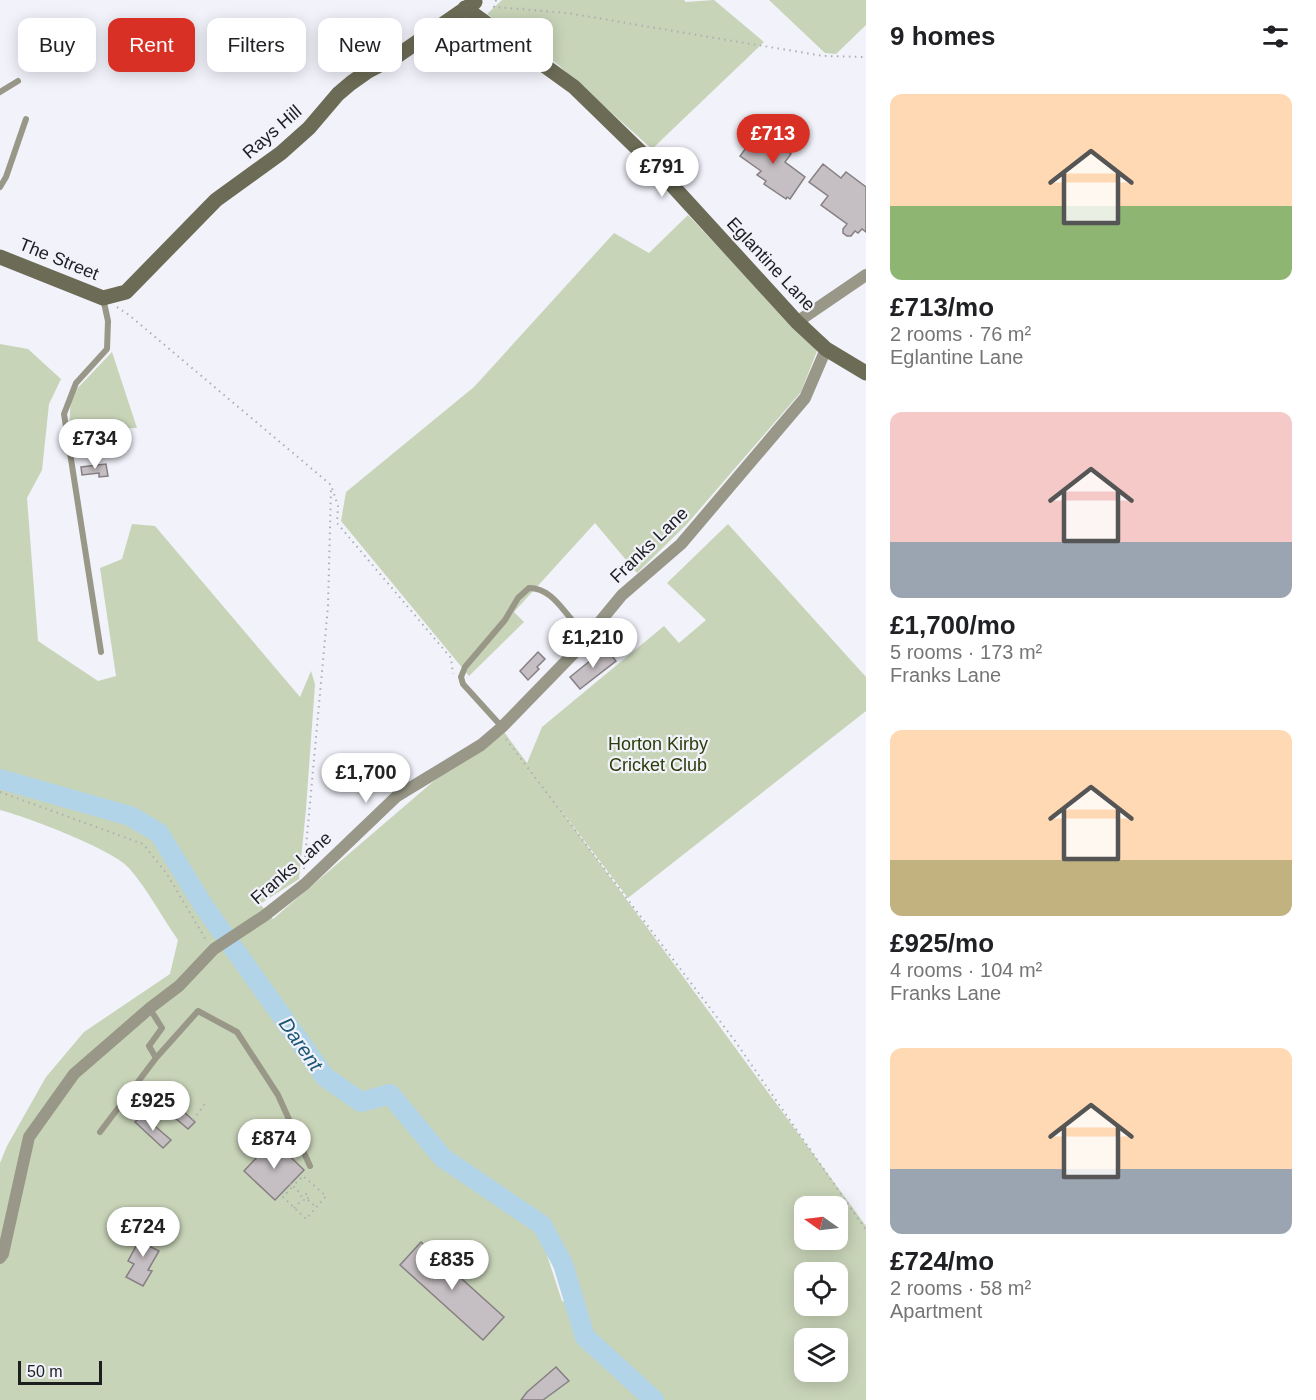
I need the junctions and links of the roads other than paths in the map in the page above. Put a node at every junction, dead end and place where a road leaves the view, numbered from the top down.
1 (473, 2) edge
2 (18, 81) dead end
3 (0, 92) edge
4 (26, 119) dead end
5 (0, 187) edge
6 (0, 257) edge
7 (866, 276) edge
8 (103, 298) junction
9 (797, 322) junction
10 (826, 349) junction
11 (866, 373) edge
12 (572, 620) dead end
13 (101, 652) dead end
14 (500, 728) junction
15 (150, 1008) junction
16 (156, 1058) junction
17 (100, 1132) dead end
18 (310, 1166) dead end
19 (0, 1258) edge

1 - 8 street, Rays Hill
1 - 9 street, Eglantine Lane
2 - 3 lane
4 - 5 lane
6 - 8 street, The Street
7 - 9 street
8 - 13 lane
9 - 10 street, Eglantine Lane
10 - 11 street, Eglantine Lane
10 - 14 street, Franks Lane
12 - 14 lane
14 - 15 street, Franks Lane
15 - 16 lane
15 - 19 street, Franks Lane
16 - 17 lane
16 - 18 lane

